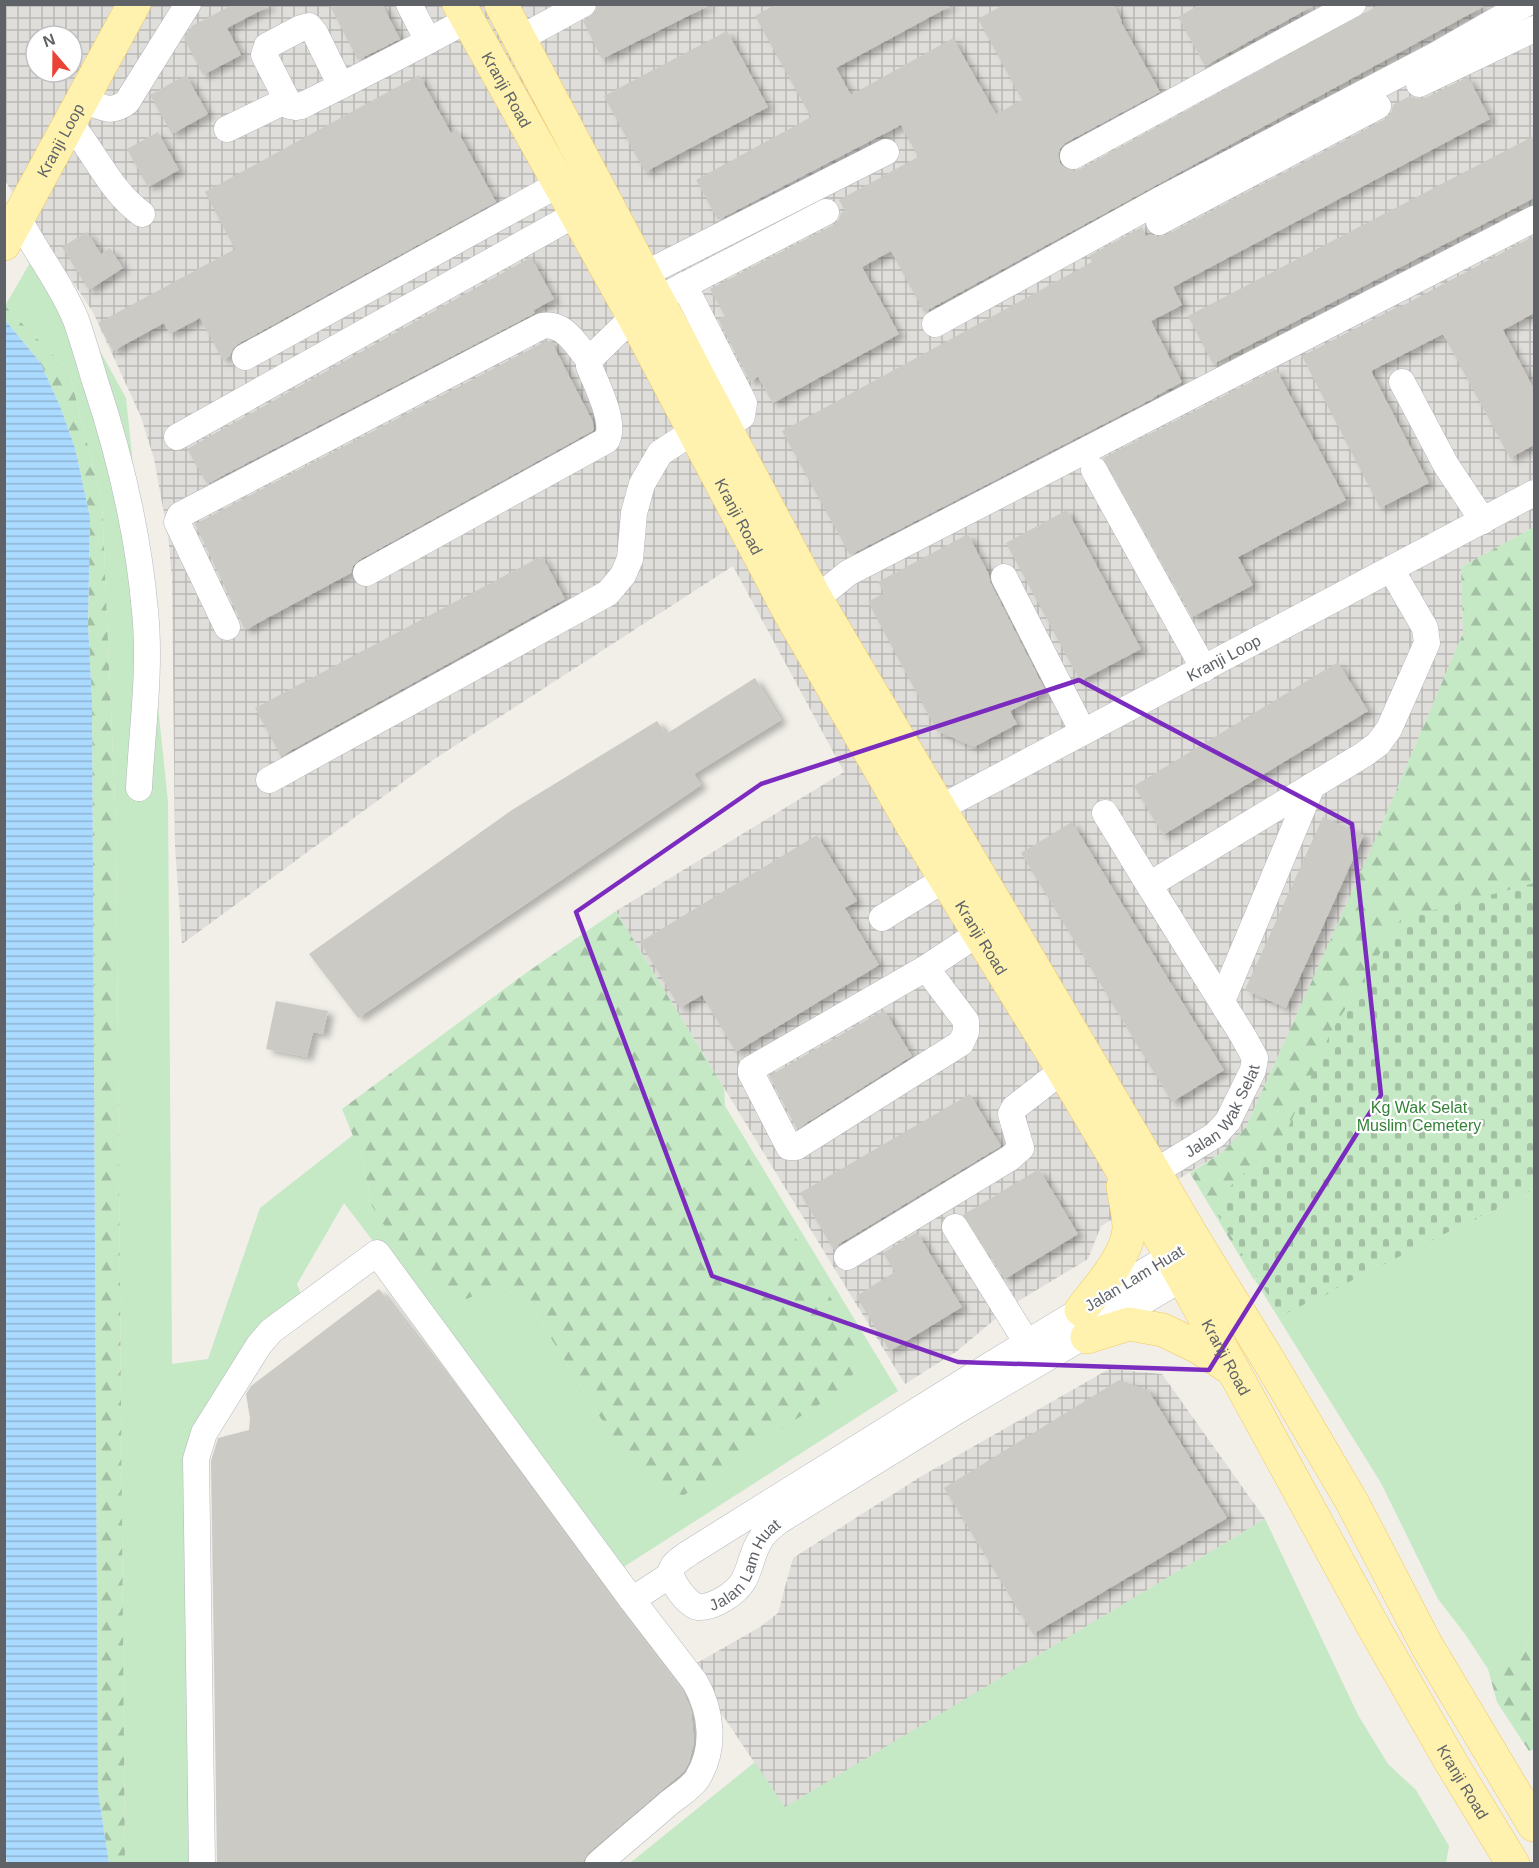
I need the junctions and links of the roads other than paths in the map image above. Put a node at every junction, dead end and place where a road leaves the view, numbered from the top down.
1 (134, 4) edge
2 (188, 4) edge
3 (409, 4) edge
4 (501, 4) edge
5 (583, 4) edge
6 (1353, 4) edge
7 (1525, 4) edge
8 (463, 12) edge
9 (1534, 28) edge
10 (519, 39) junction
11 (429, 41) junction
12 (341, 86) junction
13 (287, 100) junction
14 (77, 111) junction
15 (227, 129) dead end
16 (886, 152) dead end
17 (1073, 156) dead end
18 (559, 184) junction
19 (826, 212) dead end
20 (142, 214) dead end
21 (576, 214) junction
22 (1534, 219) edge
23 (1159, 222) dead end
24 (11, 231) edge
25 (654, 294) junction
26 (935, 324) dead end
27 (245, 357) dead end
28 (590, 360) junction
29 (1402, 382) dead end
30 (710, 429) junction
31 (177, 437) dead end
32 (1094, 470) dead end
33 (1534, 494) edge
34 (1483, 521) junction
35 (1392, 569) junction
36 (366, 573) dead end
37 (1004, 576) dead end
38 (811, 588) junction
39 (227, 627) dead end
40 (1204, 669) junction
41 (1083, 732) junction
42 (269, 780) dead end
43 (1312, 786) junction
44 (139, 788) dead end
45 (1105, 813) dead end
46 (925, 815) junction
47 (945, 879) junction
48 (1149, 885) junction
49 (882, 918) dead end
50 (979, 933) junction
51 (926, 968) junction
52 (1222, 1001) junction
53 (1063, 1070) junction
54 (1120, 1167) junction
55 (1155, 1172) junction
56 (955, 1227) dead end
57 (847, 1257) dead end
58 (1189, 1260) junction
59 (1084, 1323) junction
60 (1027, 1343) junction
61 (1232, 1368) junction
62 (1352, 1502) junction
63 (1322, 1530) junction
64 (670, 1575) junction
65 (632, 1600) junction
66 (1486, 1819) junction
67 (1534, 1825) edge
68 (202, 1863) edge
69 (598, 1863) edge
70 (1482, 1863) edge
71 (1513, 1863) edge

1 - 14 main road, Kranji Loop
2 - 14 street
3 - 11 street
4 - 10 main road, Kranji Road
5 - 10 street
6 - 17 street
7 - 26 street
8 - 11 street
8 - 18 main road, Kranji Road
9 - 23 street
10 - 25 main road, Kranji Road
11 - 12 street
12 - 13 street
12 - 13 street
13 - 15 street
14 - 20 street
14 - 24 main road, Kranji Loop
16 - 25 street
18 - 21 main road, Kranji Road
18 - 27 street
19 - 25 street
21 - 25 main road, Kranji Road
21 - 31 street
22 - 38 street
24 - 44 street
25 - 28 street
25 - 30 main road, Kranji Road
28 - 36 street
28 - 39 street
29 - 34 street
30 - 38 main road, Kranji Road
30 - 42 street
30 - 46 main road, Kranji Road
32 - 40 street
33 - 34 street, Kranji Loop
34 - 35 street, Kranji Loop
35 - 40 street, Kranji Loop
35 - 43 street
37 - 41 street
38 - 46 main road, Kranji Road
40 - 41 street, Kranji Loop
41 - 46 street, Kranji Loop
43 - 48 street
43 - 52 street
45 - 48 street, Jalan Wak Selat
46 - 47 main road, Kranji Road
46 - 55 main road, Kranji Road
47 - 49 street
47 - 50 main road, Kranji Road
48 - 52 street, Jalan Wak Selat
50 - 51 street
50 - 53 main road, Kranji Road
51 - 51 street
52 - 55 street, Jalan Wak Selat
53 - 54 main road, Kranji Road
53 - 57 street
54 - 58 main road, Kranji Road
54 - 59 main road
55 - 58 main road, Kranji Road
56 - 60 street
58 - 59 street, Jalan Lam Huat
58 - 61 main road, Kranji Road
58 - 62 main road, Kranji Road
59 - 60 street, Jalan Lam Huat
59 - 61 main road
59 - 64 street, Jalan Lam Huat
60 - 64 street, Jalan Lam Huat
61 - 63 main road, Kranji Road
62 - 63 main road
62 - 67 main road, Kranji Road
63 - 66 main road, Kranji Road
64 - 65 street
65 - 68 street
65 - 69 street
66 - 70 main road
66 - 71 main road, Kranji Road

